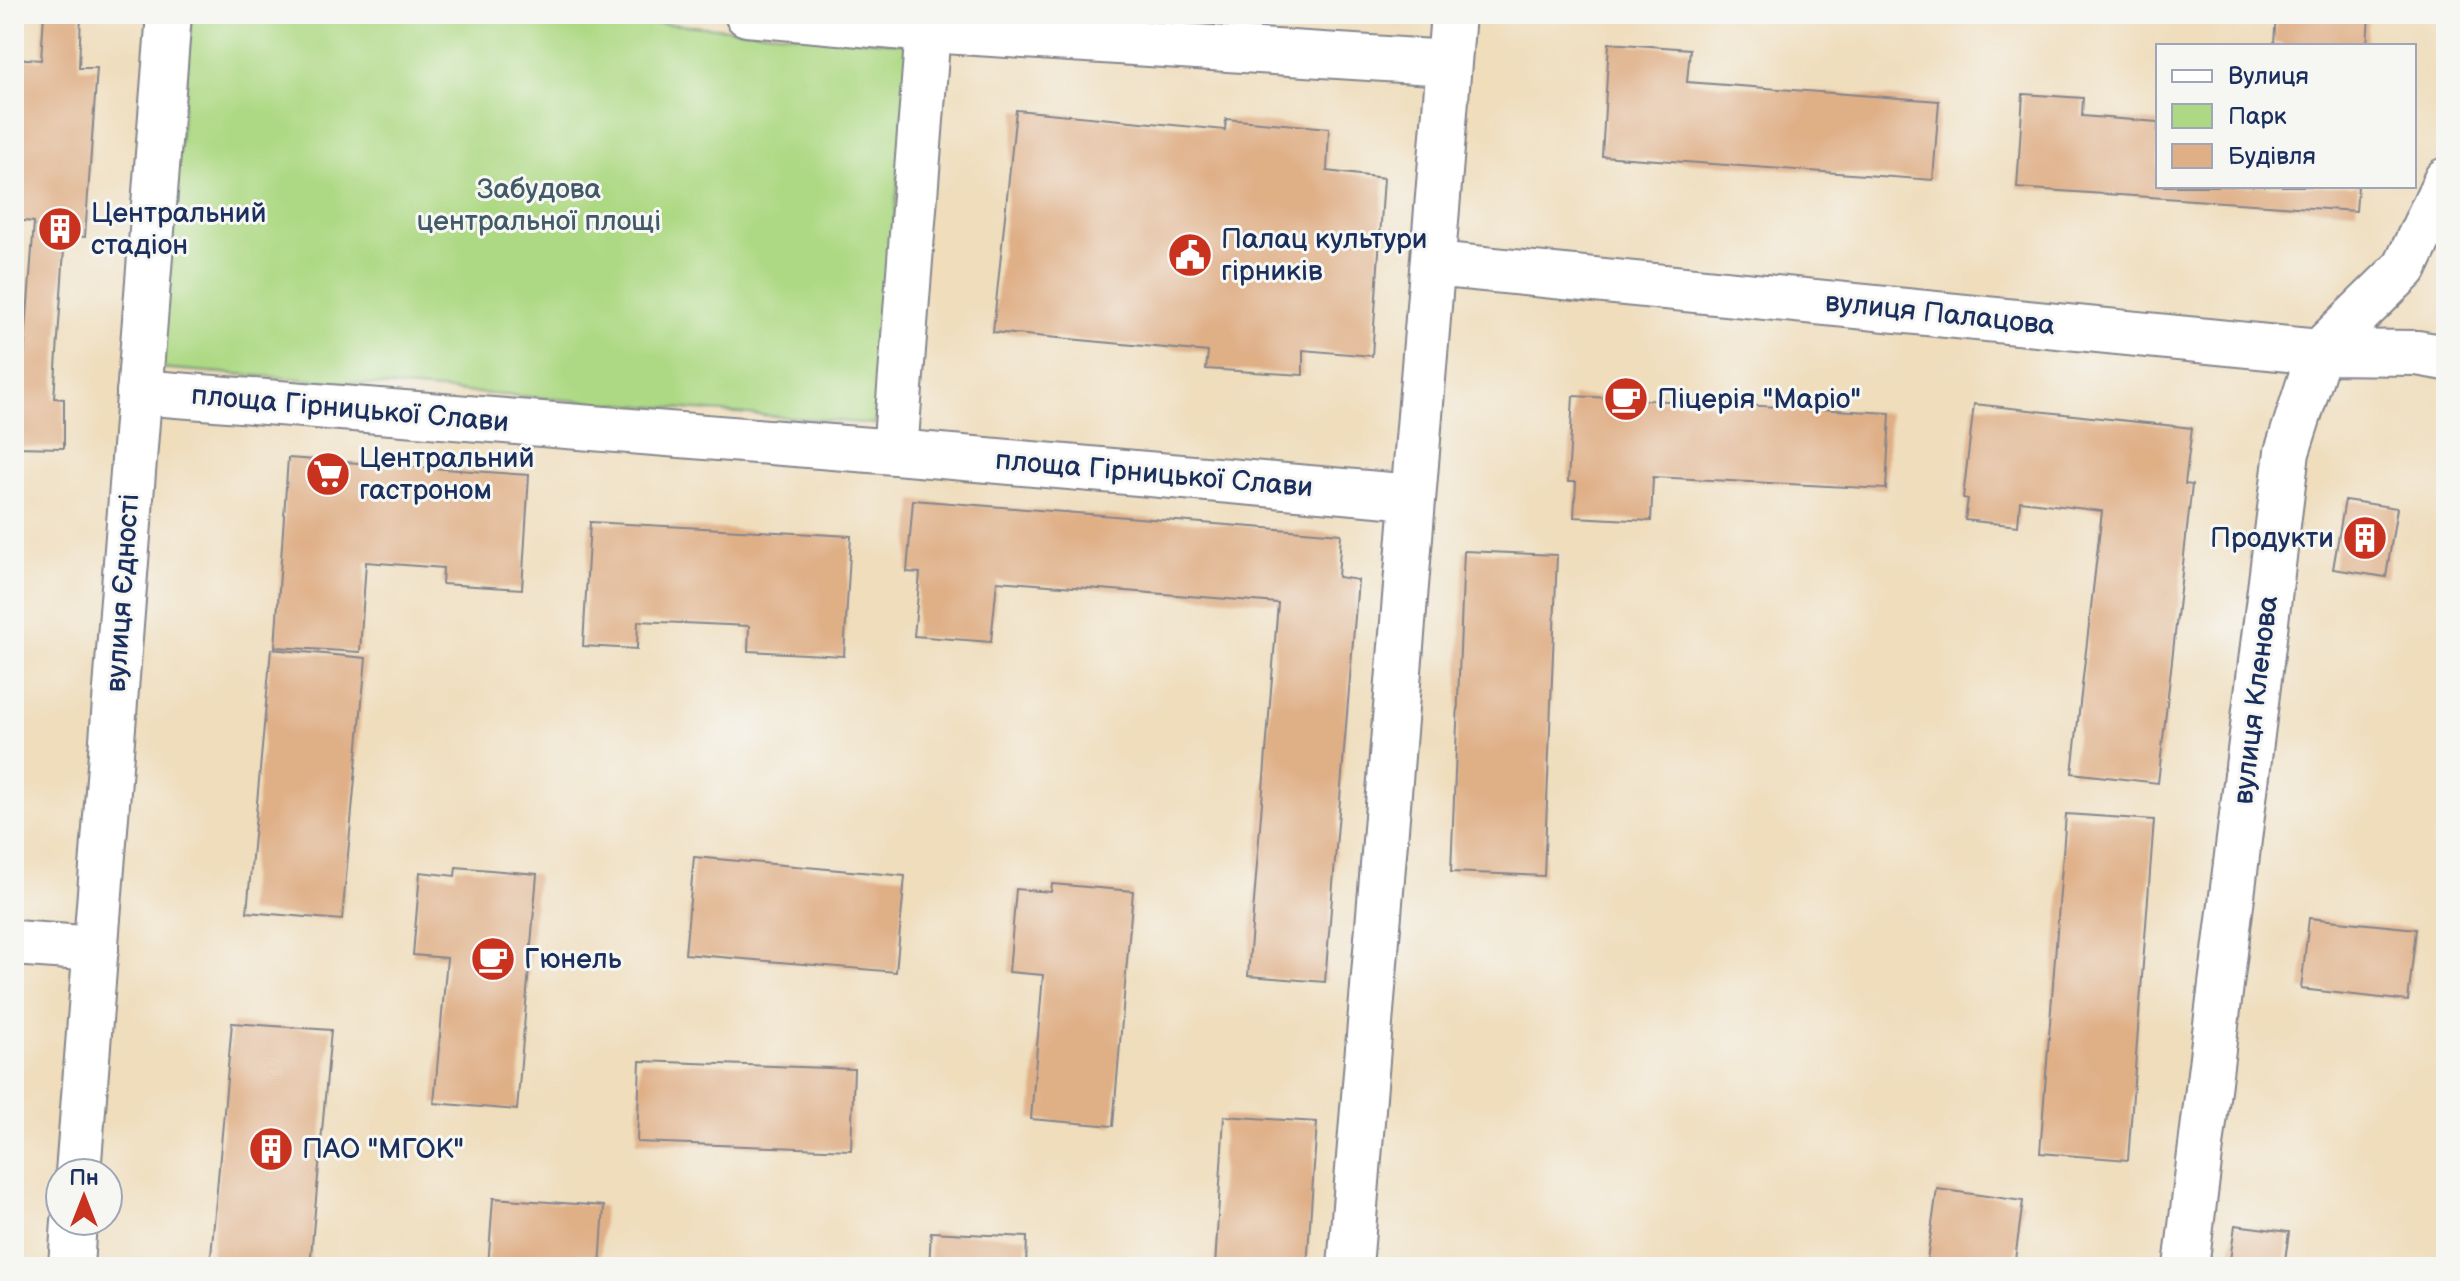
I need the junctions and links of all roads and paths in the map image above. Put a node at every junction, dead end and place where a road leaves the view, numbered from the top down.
1 (169, 14) edge
2 (747, 14) edge
3 (1453, 14) edge
4 (928, 30) junction
5 (1449, 63) junction
6 (2446, 180) edge
7 (1434, 264) junction
8 (2319, 352) junction
9 (2446, 358) edge
10 (139, 392) junction
11 (895, 452) junction
12 (1413, 497) junction
13 (14, 943) edge
14 (96, 949) junction
15 (79, 1157) edge
16 (73, 1237) edge
17 (71, 1267) edge
18 (1350, 1267) edge
19 (2186, 1267) edge

1 - 10 street, вулиця Єдності
2 - 4 street
3 - 5 street
4 - 5 street
4 - 11 street
5 - 7 street
6 - 8 street, вулиця Кленова
7 - 8 street, вулиця Палацова
7 - 12 street
8 - 9 street, вулиця Палацова
8 - 19 street, вулиця Кленова
10 - 11 street, площа Гірницької Слави
10 - 14 street, вулиця Єдності
11 - 12 street, площа Гірницької Слави
12 - 18 street
13 - 14 street
14 - 15 street, вулиця Єдності
16 - 17 street

